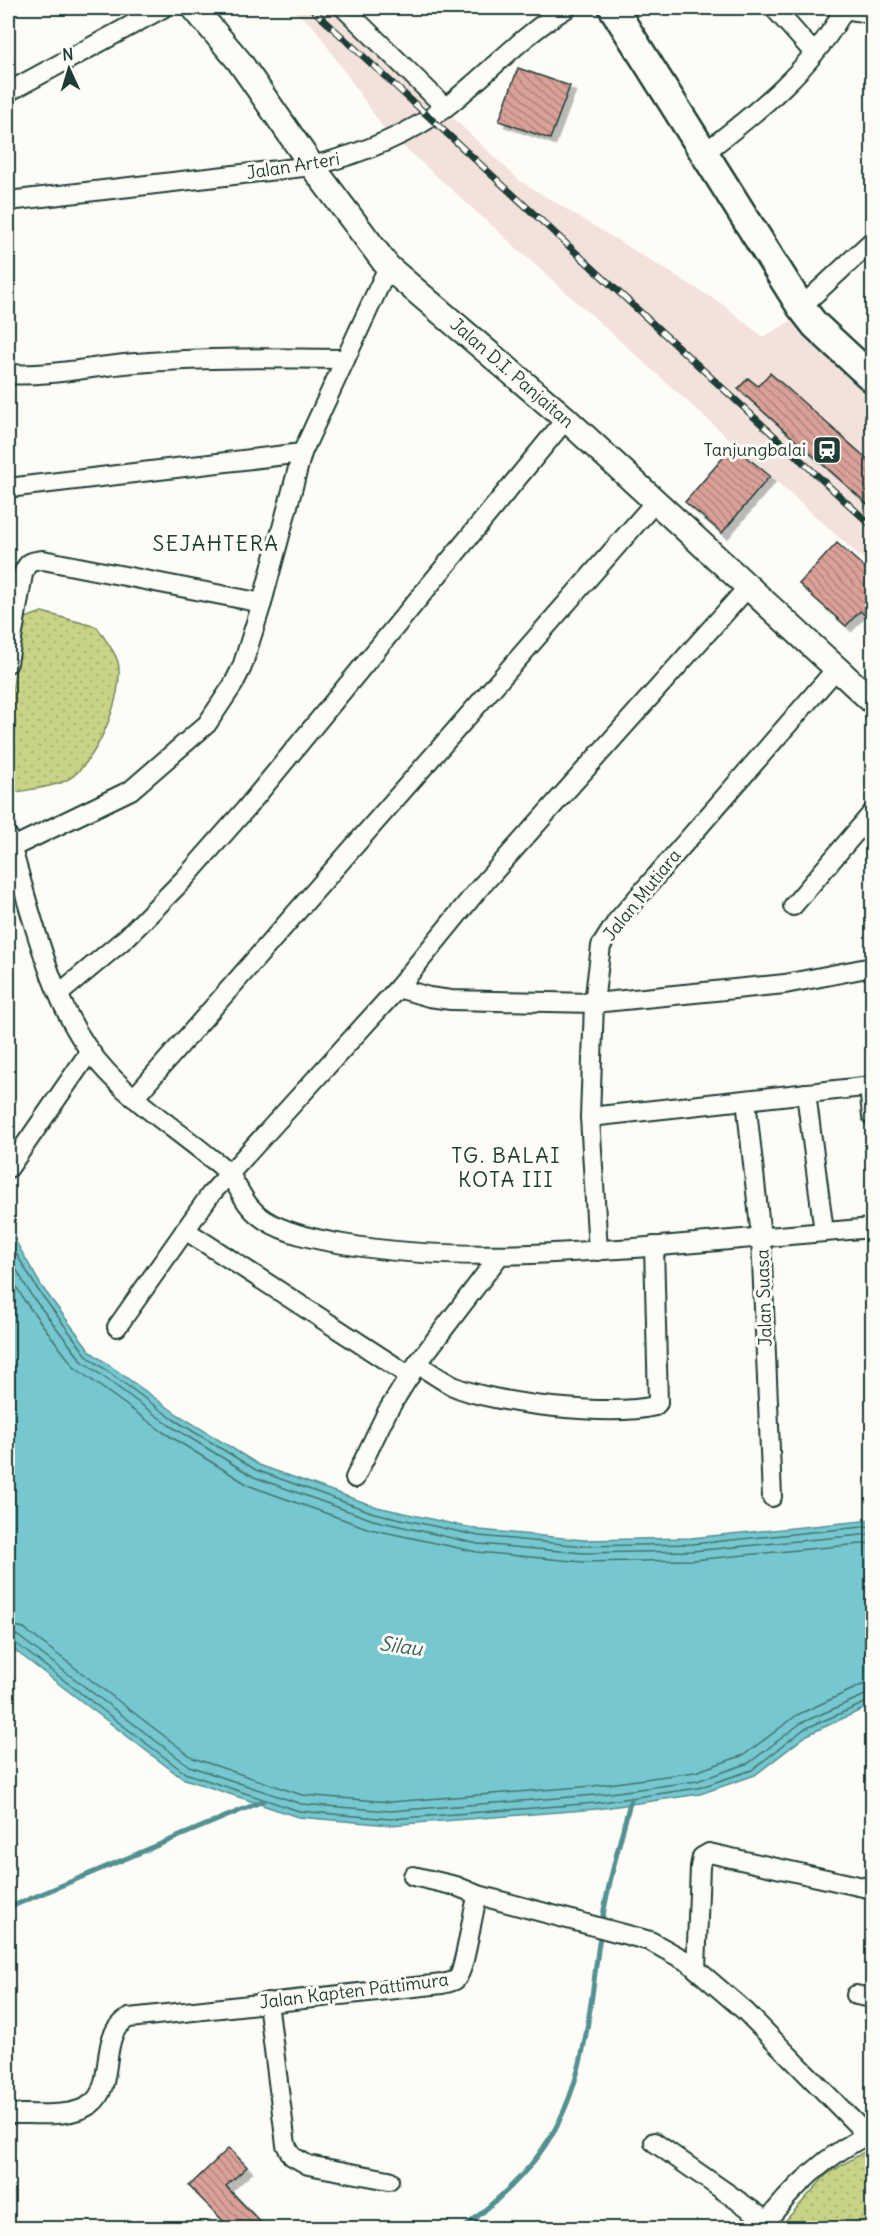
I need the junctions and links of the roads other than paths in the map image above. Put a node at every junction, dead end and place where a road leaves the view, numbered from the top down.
1 (163, 8) edge
2 (194, 8) edge
3 (344, 8) edge
4 (567, 8) edge
5 (613, 8) edge
6 (774, 8) edge
7 (844, 8) edge
8 (873, 14) edge
9 (814, 53) junction
10 (8, 92) edge
11 (445, 107) junction
12 (704, 153) junction
13 (312, 166) junction
14 (14, 200) edge
15 (873, 241) edge
16 (388, 267) junction
17 (801, 307) junction
18 (344, 359) junction
19 (8, 374) edge
20 (873, 378) edge
21 (566, 419) junction
22 (302, 453) junction
23 (8, 488) edge
24 (656, 501) junction
25 (749, 586) junction
26 (261, 603) junction
27 (8, 663) edge
28 (837, 668) junction
29 (873, 701) edge
30 (873, 813) edge
31 (9, 842) edge
32 (794, 906) dead end
33 (873, 968) edge
34 (398, 988) junction
35 (60, 993) junction
36 (594, 1003) junction
37 (90, 1051) junction
38 (871, 1086) edge
39 (806, 1093) junction
40 (134, 1098) junction
41 (746, 1100) junction
42 (873, 1116) edge
43 (590, 1117) junction
44 (9, 1168) dead end
45 (231, 1176) junction
46 (873, 1228) edge
47 (185, 1230) junction
48 (824, 1232) junction
49 (762, 1237) junction
50 (654, 1246) junction
51 (598, 1251) junction
52 (500, 1255) junction
53 (117, 1327) dead end
54 (414, 1370) junction
55 (355, 1478) dead end
56 (772, 1497) dead end
57 (412, 1876) dead end
58 (873, 1889) edge
59 (478, 1895) junction
60 (696, 1969) junction
61 (268, 2002) junction
62 (8, 2114) edge
63 (870, 2134) edge
64 (654, 2142) dead end
65 (390, 2180) dead end
66 (765, 2225) edge

1 - 10 street
2 - 13 main road, Jalan D.I. Panjaitan
3 - 11 street
4 - 11 street, Jalan Arteri
5 - 12 highway
6 - 9 street
7 - 8 street
7 - 9 street
9 - 12 street
11 - 13 street, Jalan Arteri
12 - 17 highway
13 - 14 street, Jalan Arteri
13 - 16 main road, Jalan D.I. Panjaitan
15 - 17 street
16 - 18 street
16 - 21 main road, Jalan D.I. Panjaitan
17 - 20 highway
18 - 19 street
18 - 22 street
21 - 24 main road, Jalan D.I. Panjaitan
21 - 35 street
22 - 23 street
22 - 26 street
24 - 25 main road, Jalan D.I. Panjaitan
24 - 40 street
25 - 28 main road, Jalan D.I. Panjaitan
25 - 34 street
26 - 27 street
26 - 31 street
28 - 29 main road, Jalan D.I. Panjaitan
28 - 36 street, Jalan Mutiara
30 - 32 street
31 - 35 street
33 - 36 street
34 - 36 street
34 - 45 street
35 - 37 street
36 - 43 street, Jalan Mutiara
37 - 40 street
37 - 44 street
38 - 39 street
38 - 42 street
39 - 41 street
39 - 48 street
40 - 45 street
41 - 43 street
41 - 49 street, Jalan Suasa
43 - 51 street, Jalan Mutiara
45 - 47 street
45 - 52 street
46 - 48 street
47 - 53 street
47 - 54 street
48 - 49 street
49 - 50 street
49 - 56 street, Jalan Suasa
50 - 51 street
50 - 54 street
51 - 52 street
52 - 54 street
54 - 55 street
57 - 59 street
58 - 60 street
59 - 60 street
59 - 61 street, Jalan Kapten Pattimura
60 - 63 street
61 - 62 street, Jalan Kapten Pattimura
61 - 65 street
63 - 66 street
64 - 66 street

